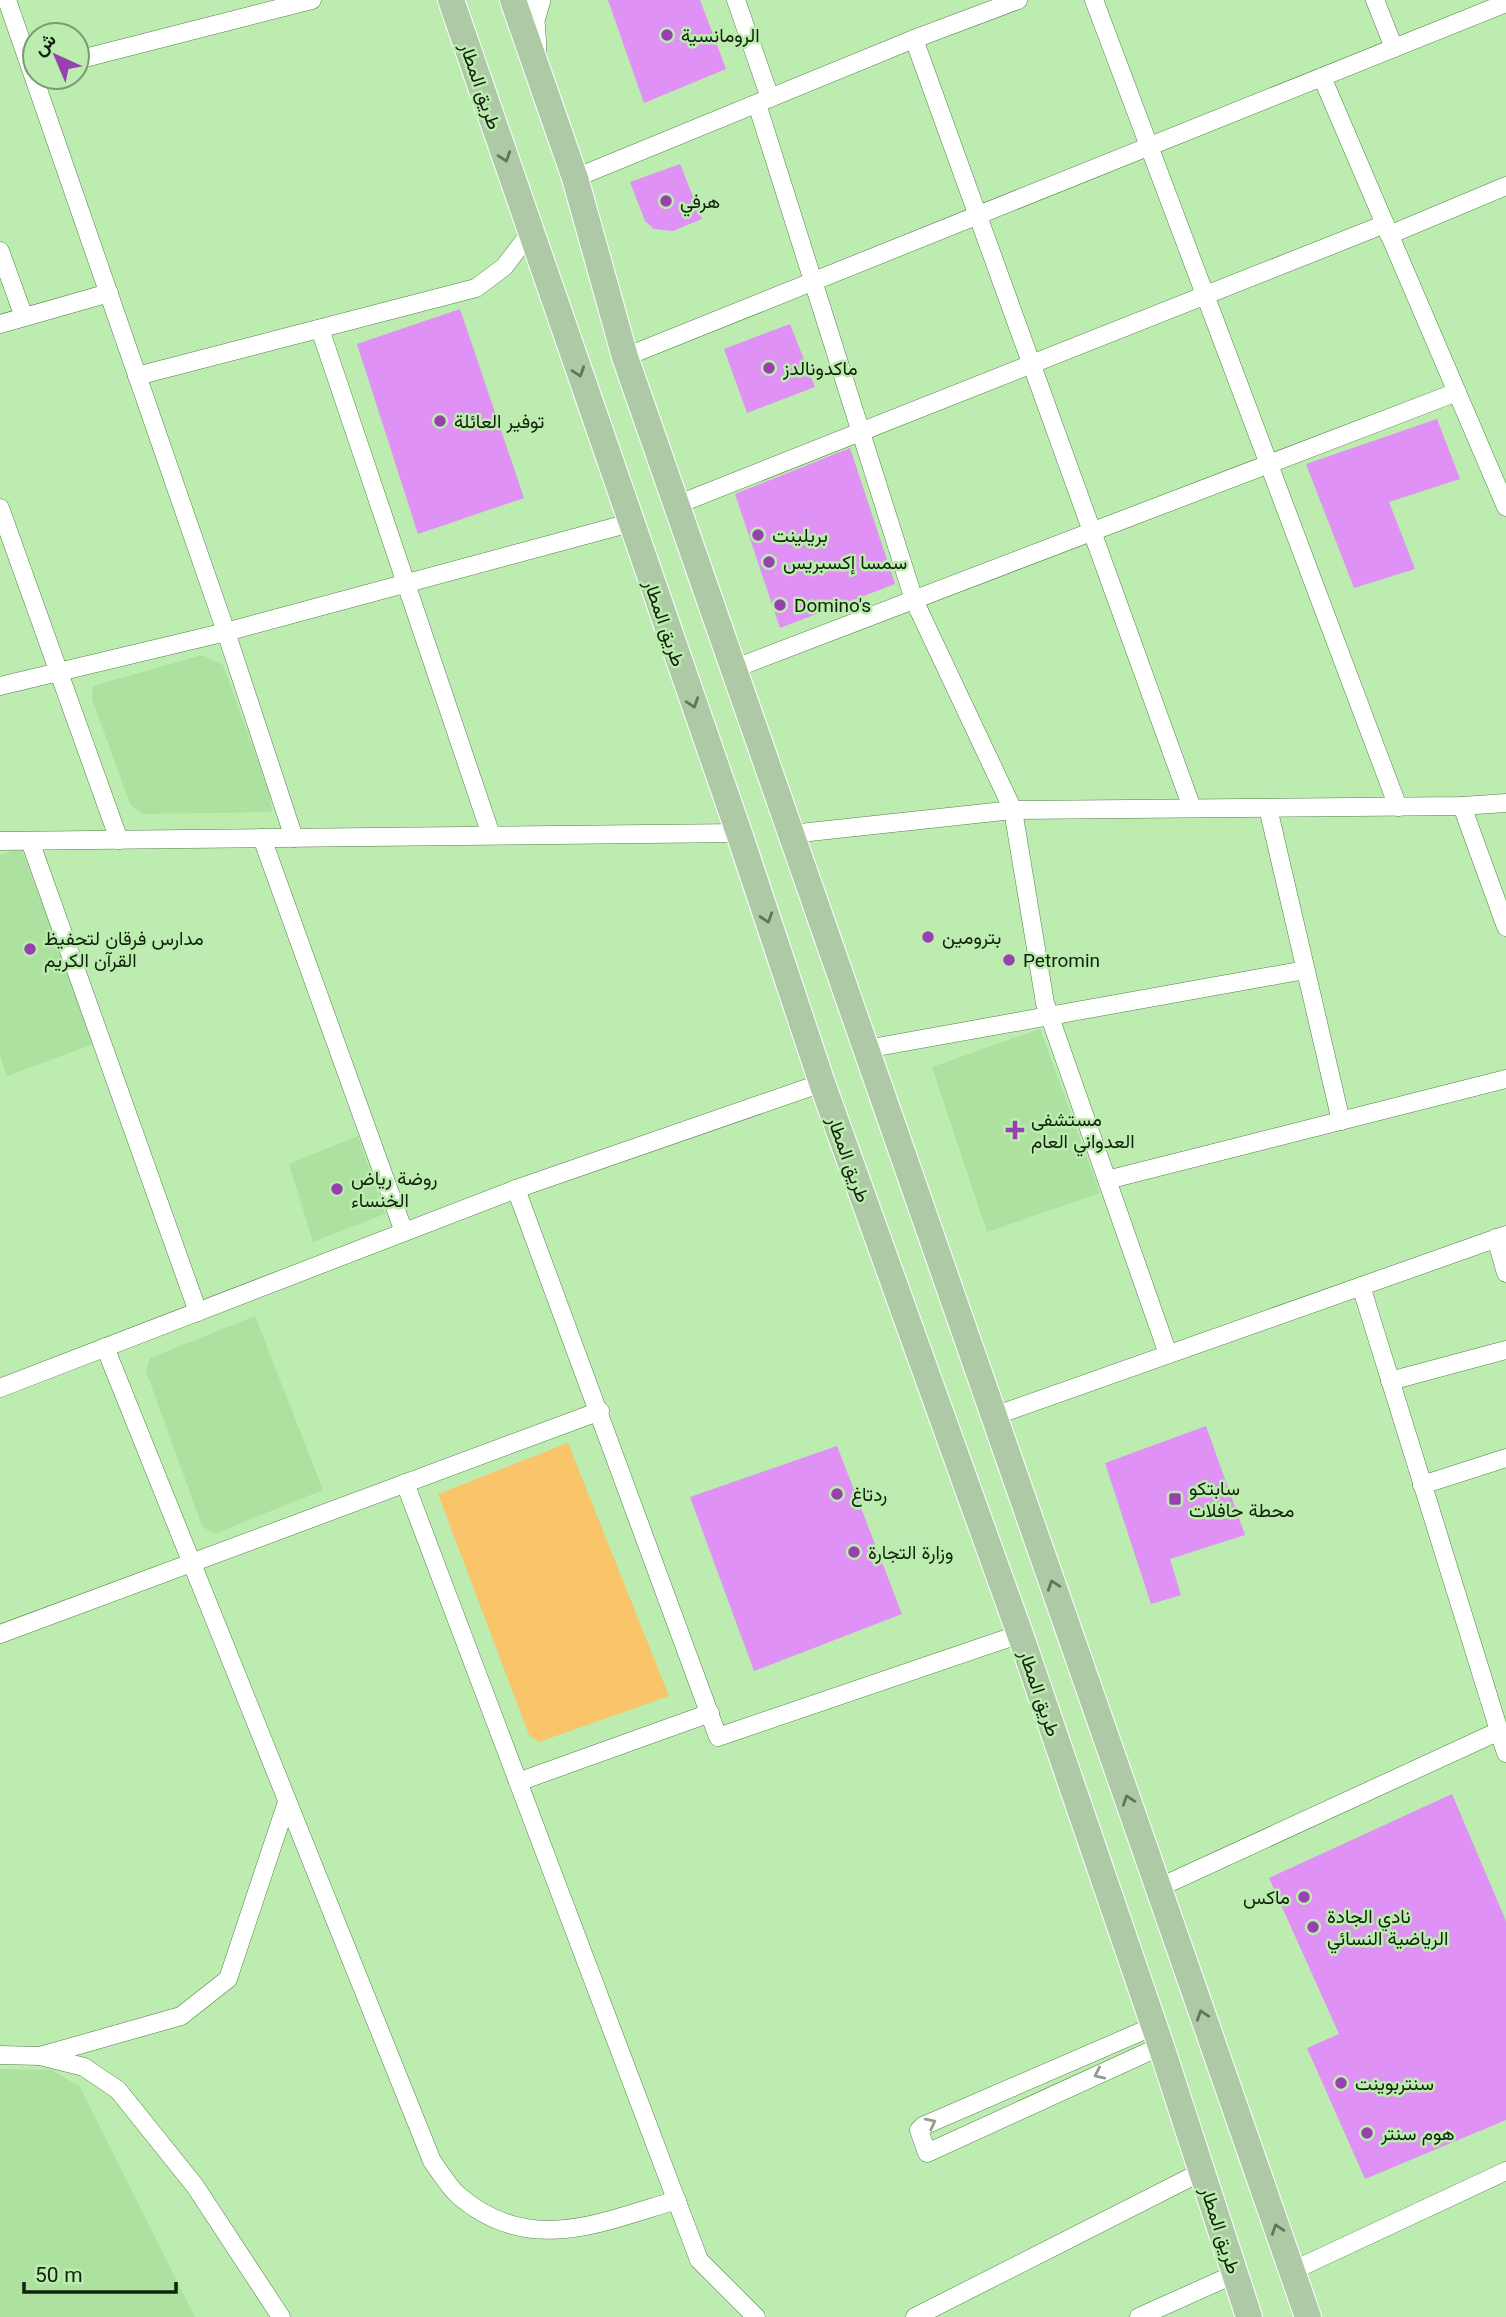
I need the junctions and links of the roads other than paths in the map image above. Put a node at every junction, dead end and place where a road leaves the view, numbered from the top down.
1 (6, 0) edge
2 (312, 0) edge
3 (451, 0) edge
4 (513, 0) edge
5 (539, 0) edge
6 (736, 0) edge
7 (1018, 0) edge
8 (1094, 0) edge
9 (1375, 0) edge
10 (1506, 3) edge
11 (21, 38) edge
12 (914, 39) junction
13 (1395, 48) junction
14 (91, 56) edge
15 (537, 69) junction
16 (1322, 77) junction
17 (41, 91) edge
18 (763, 101) junction
19 (1149, 147) junction
20 (575, 178) junction
21 (1506, 186) edge
22 (978, 215) junction
23 (1387, 229) junction
24 (530, 232) junction
25 (0, 251) edge
26 (813, 281) junction
27 (109, 293) junction
28 (1205, 295) junction
29 (24, 317) junction
30 (0, 324) edge
31 (320, 328) junction
32 (625, 357) junction
33 (1031, 364) junction
34 (137, 376) junction
35 (1457, 392) junction
36 (861, 431) junction
37 (1269, 464) junction
38 (676, 505) junction
39 (1506, 507) edge
40 (0, 508) edge
41 (630, 523) junction
42 (1092, 532) junction
43 (404, 583) junction
44 (914, 600) junction
45 (226, 632) junction
46 (733, 669) junction
47 (57, 673) junction
48 (0, 686) edge
49 (1506, 803) edge
50 (1462, 806) junction
51 (1398, 807) junction
52 (1192, 808) junction
53 (1268, 808) junction
54 (1013, 810) junction
55 (739, 832) junction
56 (791, 834) junction
57 (491, 835) junction
58 (262, 838) junction
59 (294, 838) junction
60 (120, 840) junction
61 (0, 841) edge
62 (30, 841) junction
63 (1506, 927) edge
64 (1306, 970) junction
65 (1049, 1015) junction
66 (866, 1049) junction
67 (1506, 1079) edge
68 (822, 1083) junction
69 (1341, 1121) junction
70 (1107, 1180) junction
71 (516, 1189) junction
72 (404, 1233) junction
73 (1501, 1237) edge
74 (1506, 1273) edge
75 (1361, 1286) junction
76 (198, 1312) junction
77 (105, 1347) junction
78 (1506, 1350) edge
79 (1168, 1354) junction
80 (1390, 1381) junction
81 (0, 1388) edge
82 (600, 1411) junction
83 (994, 1416) junction
84 (1506, 1458) edge
85 (405, 1483) junction
86 (1422, 1485) junction
87 (191, 1563) junction
88 (0, 1634) edge
89 (1020, 1634) junction
90 (710, 1713) junction
91 (1497, 1732) junction
92 (1506, 1754) edge
93 (518, 1782) junction
94 (287, 1802) junction
95 (1158, 1888) junction
96 (1157, 2036) junction
97 (0, 2055) edge
98 (40, 2056) junction
99 (979, 2101) junction
100 (988, 2125) junction
101 (1203, 2171) junction
102 (1506, 2171) edge
103 (677, 2200) junction
104 (1292, 2271) junction
105 (1235, 2274) junction
106 (281, 2317) edge
107 (756, 2317) edge
108 (915, 2317) edge
109 (1139, 2317) edge
110 (1249, 2317) edge
111 (1308, 2317) edge

1 - 11 street
2 - 14 street
3 -> 24 main road, طريق المطار
4 - 15 main road
5 - 15 main road
6 - 18 street
7 - 12 street
8 - 19 street
9 - 13 street
10 - 13 street
12 - 18 street
12 - 22 street
13 - 16 street
15 - 20 main road
16 - 19 street
16 - 23 street
17 - 27 street
18 - 20 street
18 - 26 street
19 - 22 street
19 - 28 street
20 - 32 main road
21 - 23 street
22 - 26 street
22 - 33 street
23 - 28 street
23 - 35 street
24 - 31 street
24 -> 41 main road, طريق المطار
25 - 29 street
26 - 32 street
26 - 36 street
27 - 29 street
27 - 34 street
28 - 33 street
28 - 37 street
29 - 30 street
31 - 34 street
31 - 43 street
32 - 38 main road
33 - 36 street
33 - 42 street
34 - 45 street
35 - 37 street
35 - 39 street
36 - 38 street
36 - 44 street
37 - 42 street
37 - 51 street
38 - 46 main road
40 - 47 street
41 - 43 street
41 -> 55 main road, طريق المطار
42 - 44 street
42 - 52 street
43 - 45 street
43 - 57 street
44 - 46 street
44 - 54 street
45 - 47 street
45 - 59 street
46 - 56 main road
47 - 48 street
47 - 60 street
49 - 50 street
50 - 51 street
50 - 63 street
51 - 53 street
52 - 53 street
52 - 54 street
53 - 64 street
54 - 56 street
54 - 65 street
55 - 57 street
55 -> 68 main road, طريق المطار
56 - 66 main road
57 - 59 street
58 - 59 street
58 - 60 street
58 - 72 street
60 - 62 street
61 - 62 street
62 - 76 street
64 - 65 street
64 - 69 street
65 - 66 street
65 - 70 street
66 - 83 main road
67 - 69 street
68 - 71 street
68 - 89 main road, طريق المطار
69 - 70 street
70 - 79 street
71 - 72 street
71 - 82 street
72 - 76 street
73 - 74 street
73 - 75 street
75 - 79 street
75 - 80 street
76 - 77 street
77 - 81 street
77 - 87 street
78 - 80 street
79 - 83 street
80 - 86 street
82 - 85 street
82 - 90 street
95 -> 83 main road
84 - 86 street
85 - 87 street
85 - 93 street
86 - 91 street
87 - 88 street
87 - 94 street
89 - 90 street
89 - 96 main road, طريق المطار
90 - 93 street
91 - 92 street
91 - 95 street
93 - 103 street
94 - 98 street
94 - 103 street
104 -> 95 main road
96 - 99 street
96 -> 100 street
96 - 101 main road, طريق المطار
97 - 98 street
98 - 106 street
99 - 100 street
100 -> 99 street
101 - 105 main road, طريق المطار
101 - 108 street
102 - 104 street
103 - 107 street
104 - 111 main road
105 - 109 street
105 - 110 main road, طريق المطار

